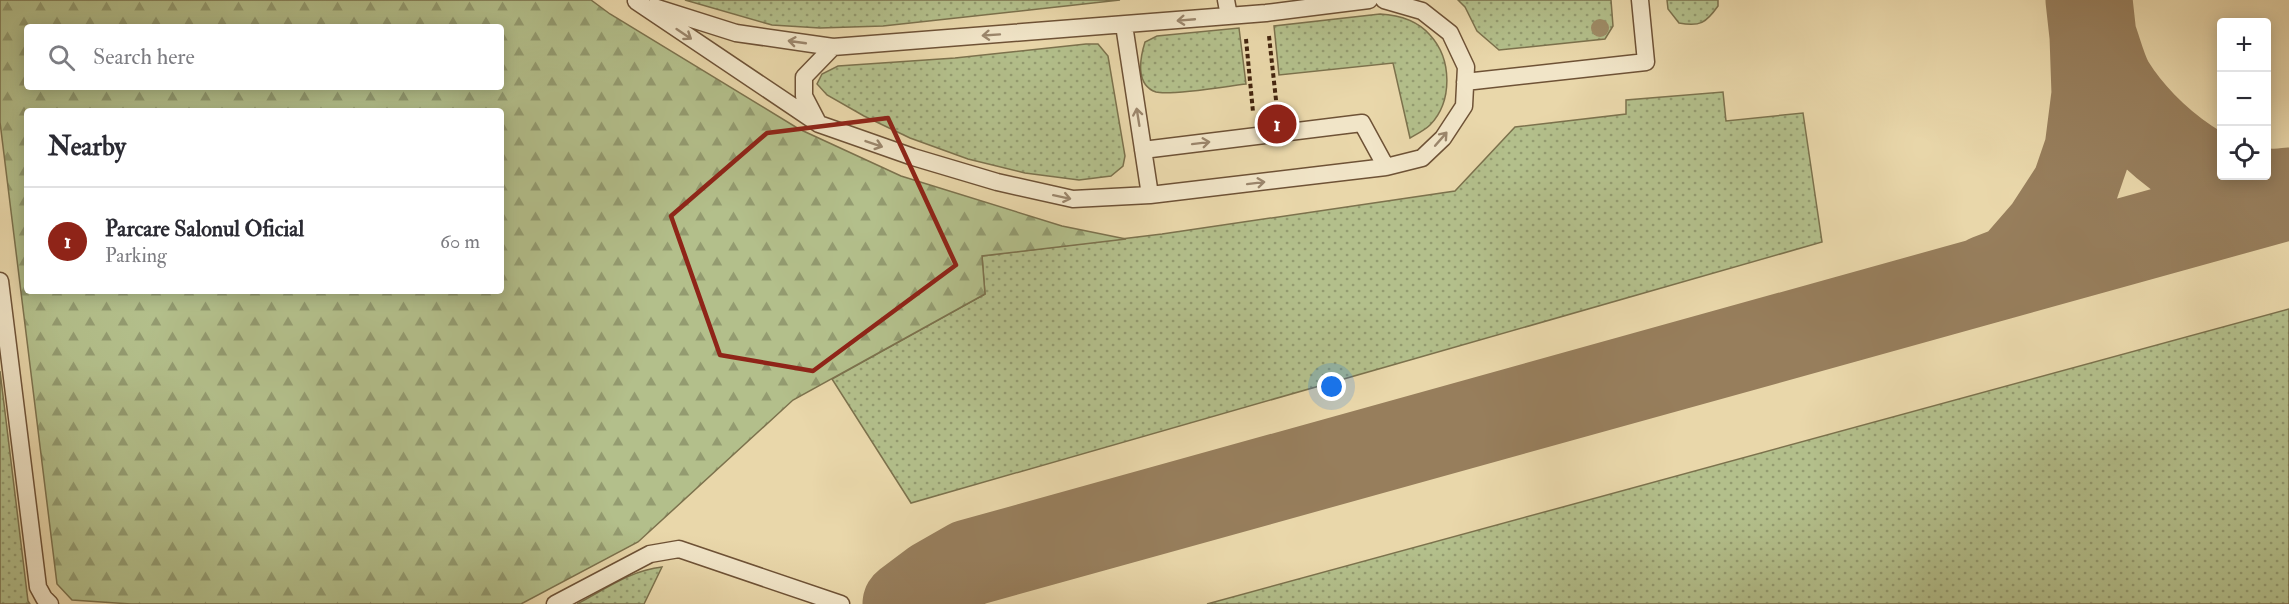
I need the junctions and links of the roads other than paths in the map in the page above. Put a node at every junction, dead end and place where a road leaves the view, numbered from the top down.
1 (1369, 0) edge
2 (1384, 0) edge
3 (1640, 0) edge
4 (634, 1) edge
5 (1233, 10) edge
6 (1124, 25) junction
7 (833, 47) junction
8 (1465, 82) junction
9 (819, 124) junction
10 (1143, 150) junction
11 (1386, 167) junction
12 (1150, 195) junction
13 (0, 281) edge
14 (50, 604) edge
15 (555, 604) edge
16 (842, 604) edge

1 - 5 lane
2 - 8 lane
3 - 8 lane
7 -> 4 lane
4 -> 9 lane
5 -> 6 lane
6 -> 7 lane
10 -> 6 lane
7 - 9 lane
11 -> 8 lane
9 -> 12 lane
10 -> 11 lane
10 - 12 lane
12 -> 11 lane
13 - 14 lane
15 - 16 lane

